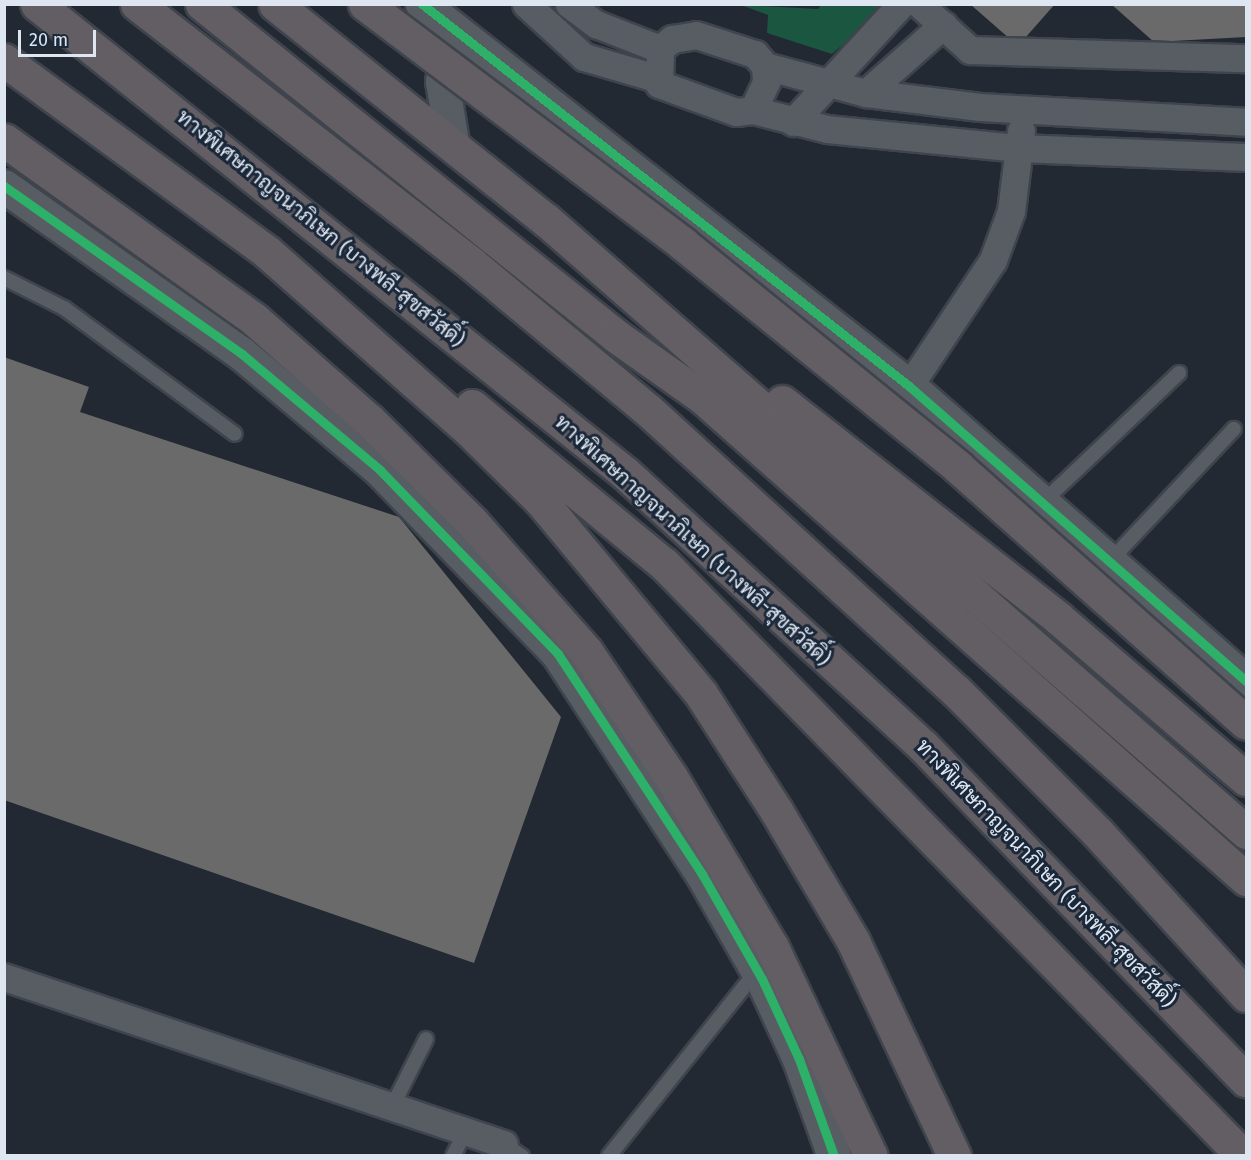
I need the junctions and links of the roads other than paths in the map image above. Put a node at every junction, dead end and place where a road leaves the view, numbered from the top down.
1 (37, 4) edge
2 (137, 4) edge
3 (202, 4) edge
4 (276, 4) edge
5 (365, 4) edge
6 (422, 4) edge
7 (526, 4) edge
8 (569, 4) edge
9 (923, 10) edge
10 (456, 32) junction
11 (660, 49) junction
12 (1246, 58) edge
13 (4, 60) edge
14 (765, 66) junction
15 (656, 78) junction
16 (824, 82) junction
17 (866, 93) junction
18 (753, 110) junction
19 (1023, 111) junction
20 (793, 122) junction
21 (1246, 123) edge
22 (4, 140) edge
23 (452, 142) junction
24 (1019, 148) junction
25 (1246, 157) edge
26 (4, 186) edge
27 (267, 252) junction
28 (4, 278) edge
29 (676, 331) junction
30 (1179, 373) dead end
31 (909, 386) junction
32 (1234, 429) dead end
33 (236, 434) dead end
34 (1041, 505) junction
35 (1108, 563) junction
36 (1244, 673) edge
37 (1246, 723) edge
38 (1246, 779) edge
39 (1246, 832) edge
40 (1246, 879) edge
41 (756, 972) junction
42 (4, 977) edge
43 (1246, 995) edge
44 (426, 1039) dead end
45 (1246, 1081) edge
46 (392, 1107) junction
47 (466, 1131) junction
48 (513, 1150) edge
49 (453, 1155) edge
50 (609, 1155) edge
51 (834, 1155) edge
52 (871, 1155) edge
53 (954, 1155) edge
54 (1243, 1155) edge

1 - 45 highway, ทางพิเศษกาญจนาภิเษก (บางพลี-สุขสวัสดิ์)
2 - 43 highway
3 - 40 highway
4 - 23 highway
5 - 37 highway, bridge
6 - 10 street
7 - 15 street
8 - 11 street
9 - 12 street
9 - 16 street
9 - 17 street
10 - 23 street
10 - 31 street
11 - 14 street
11 - 15 street
13 - 27 highway
14 - 16 street
14 - 18 street
15 - 18 street
16 - 17 street
16 - 20 street
17 - 19 street
18 - 20 street
19 - 21 street
19 - 24 street
20 - 24 street
22 - 52 highway
23 - 29 highway
24 - 25 street
24 - 31 street
26 - 41 street
27 - 53 highway
27 - 54 highway
28 - 33 lane
29 - 38 highway
29 - 39 highway
30 - 34 lane
31 - 34 street
32 - 35 lane
34 - 35 street
35 - 36 street
41 - 50 lane
41 - 51 street
42 - 46 street
44 - 46 lane
46 - 47 street
47 - 48 street
47 - 49 lane

